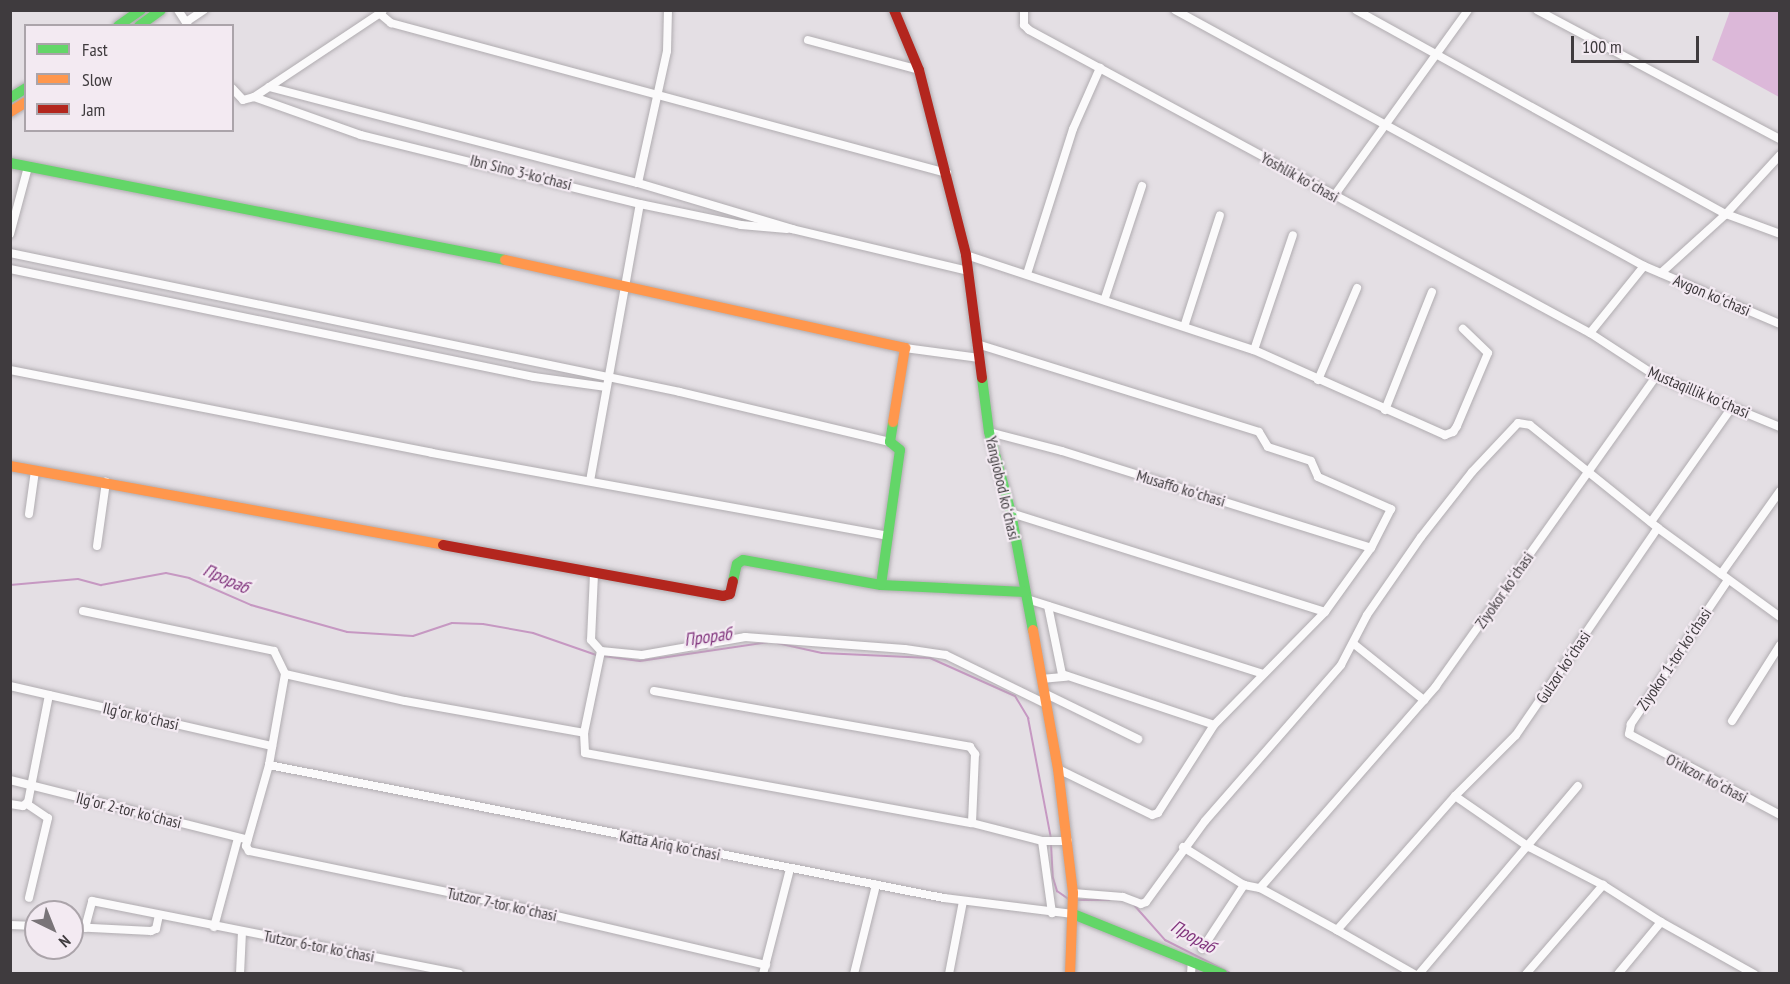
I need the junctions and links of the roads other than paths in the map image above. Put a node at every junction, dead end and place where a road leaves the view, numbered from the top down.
1 (141, 10) edge
2 (161, 10) edge
3 (178, 10) edge
4 (204, 10) edge
5 (668, 10) edge
6 (894, 10) edge
7 (1024, 10) edge
8 (1174, 10) edge
9 (1356, 10) edge
10 (1468, 10) edge
11 (1537, 10) edge
12 (381, 12) edge
13 (121, 24) edge
14 (142, 24) edge
15 (187, 24) edge
16 (808, 40) dead end
17 (1435, 53) junction
18 (1100, 68) junction
19 (919, 70) junction
20 (269, 87) junction
21 (24, 89) edge
22 (234, 90) edge
23 (659, 96) junction
24 (254, 97) junction
25 (10, 98) edge
26 (24, 103) edge
27 (10, 112) edge
28 (1383, 123) junction
29 (1779, 139) edge
30 (1778, 159) edge
31 (10, 163) edge
32 (28, 167) junction
33 (947, 173) junction
34 (638, 183) junction
35 (1142, 186) dead end
36 (1334, 196) junction
37 (640, 204) junction
38 (1726, 214) junction
39 (1220, 215) dead end
40 (792, 229) junction
41 (10, 234) edge
42 (1779, 234) edge
43 (1293, 236) dead end
44 (10, 253) edge
45 (966, 255) junction
46 (1644, 267) junction
47 (10, 268) edge
48 (87, 271) junction
49 (968, 271) junction
50 (1661, 273) junction
51 (1027, 274) junction
52 (83, 284) junction
53 (623, 287) junction
54 (1357, 288) dead end
55 (1432, 292) dead end
56 (1105, 298) junction
57 (1185, 324) junction
58 (1779, 324) edge
59 (1463, 329) dead end
60 (1590, 333) junction
61 (977, 344) junction
62 (905, 348) junction
63 (1254, 350) junction
64 (979, 358) junction
65 (10, 370) edge
66 (1656, 376) junction
67 (608, 378) junction
68 (1318, 380) junction
69 (606, 387) junction
70 (1732, 407) junction
71 (1385, 410) junction
72 (1779, 427) edge
73 (989, 432) junction
74 (890, 442) junction
75 (10, 466) edge
76 (35, 471) junction
77 (1587, 472) junction
78 (590, 481) junction
79 (106, 482) junction
80 (1779, 491) edge
81 (1011, 513) junction
82 (29, 514) dead end
83 (1654, 525) junction
84 (888, 536) junction
85 (97, 546) dead end
86 (1371, 548) junction
87 (594, 574) junction
88 (1721, 574) junction
89 (1728, 580) junction
90 (881, 585) junction
91 (1026, 596) junction
92 (1048, 606) junction
93 (83, 611) dead end
94 (1325, 612) junction
95 (1779, 617) edge
96 (1354, 644) junction
97 (1779, 645) edge
98 (600, 655) junction
99 (285, 674) junction
100 (1263, 674) junction
101 (1066, 677) junction
102 (1041, 679) junction
103 (10, 686) edge
104 (654, 692) dead end
105 (49, 694) junction
106 (1045, 698) junction
107 (1424, 700) junction
108 (1732, 721) dead end
109 (1214, 725) junction
110 (584, 733) junction
111 (1138, 739) dead end
112 (1634, 740) joint
113 (272, 746) junction
114 (269, 765) junction
115 (1058, 769) junction
116 (10, 780) edge
117 (33, 785) junction
118 (1578, 786) dead end
119 (1455, 796) junction
120 (10, 804) edge
121 (27, 804) junction
122 (1779, 815) edge
123 (972, 823) junction
124 (238, 838) junction
125 (248, 840) junction
126 (1042, 841) junction
127 (1068, 841) junction
128 (1183, 847) junction
129 (1529, 847) junction
130 (790, 868) junction
131 (876, 885) junction
132 (1244, 885) junction
133 (1603, 885) junction
134 (1260, 888) junction
135 (1073, 893) junction
136 (29, 898) dead end
137 (963, 901) junction
138 (1052, 913) junction
139 (1073, 914) junction
140 (159, 915) junction
141 (1660, 922) junction
142 (214, 927) junction
143 (85, 928) joint
144 (1337, 930) junction
145 (242, 932) junction
146 (1202, 949) dead end
147 (1192, 961) junction
148 (764, 969) edge
149 (240, 974) edge
150 (459, 974) edge
151 (854, 974) edge
152 (949, 974) edge
153 (1070, 974) edge
154 (1191, 974) edge
155 (1222, 974) edge
156 (1414, 974) edge
157 (1419, 974) edge
158 (1526, 974) edge
159 (1618, 974) edge
160 (1754, 974) edge

1 - 13 main road
2 - 14 main road
3 - 15 street
4 - 15 street
5 - 23 street
6 - 19 main road, Yangiobod koʻchasi
7 - 18 street, Yoshlik koʻchasi
8 - 28 street
9 - 17 street
10 - 17 street
11 - 29 street
12 - 20 street
12 - 23 street
16 - 19 street
17 - 28 street
17 - 38 street
18 - 36 street, Yoshlik koʻchasi
18 - 51 street
19 - 33 main road, Yangiobod koʻchasi
20 - 24 street
20 - 34 street, Ibn Sino 3-koʼchasi
21 - 25 main road
22 - 24 street, Ibn Sino 3-koʼchasi
23 - 33 street
23 - 34 street
24 - 37 street, Ibn Sino 3-koʼchasi
26 - 27 main road
28 - 36 street
28 - 46 street
30 - 38 street
31 - 32 main road
32 - 41 street
32 - 53 main road
33 - 45 main road, Yangiobod koʻchasi
34 - 40 street, Ibn Sino 3-koʼchasi
35 - 56 street
36 - 60 street, Yoshlik koʻchasi
37 - 40 street, Ibn Sino 3-koʼchasi
37 - 53 street
38 - 42 street
38 - 50 street
39 - 57 street
40 - 49 street, Ibn Sino 3-koʼchasi
43 - 63 street
44 - 48 street
45 - 49 main road, Yangiobod koʻchasi
45 - 51 street
46 - 50 street, Avgon koʻchasi
46 - 60 street
47 - 52 street
48 - 52 street
48 - 67 street
49 - 61 main road, Yangiobod koʻchasi
50 - 58 street, Avgon koʻchasi
51 - 56 street
52 - 69 street
53 - 62 main road
53 - 67 street
54 - 68 street
55 - 71 street
56 - 57 street
57 - 63 street
59 - 71 street
60 - 66 street, Mustaqillik koʻchasi
61 - 64 main road, Yangiobod koʻchasi
61 - 86 street
62 - 64 street
62 - 74 main road
63 - 68 street
64 - 73 main road, Yangiobod koʻchasi
65 - 78 street
66 - 70 street, Mustaqillik koʻchasi
66 - 77 street, Ziyokor koʻchasi
67 - 69 street
67 - 74 street
68 - 71 street
69 - 78 street
70 - 72 street, Mustaqillik koʻchasi
70 - 83 street, Gulzor koʻchasi
73 - 81 main road, Yangiobod koʻchasi
73 - 86 street, Musaffo koʻchasi
74 - 84 main road
75 - 76 main road
76 - 79 main road
76 - 82 street
77 - 83 street
77 - 96 street
77 - 107 street, Ziyokor koʻchasi
78 - 84 street
79 - 85 street
79 - 87 main road
80 - 88 street
81 - 91 main road, Yangiobod koʻchasi
81 - 94 street
83 - 88 street
83 - 119 street, Gulzor koʻchasi
84 - 90 main road
86 - 94 street
87 - 90 main road
87 - 98 street
88 - 89 street
89 - 95 street
89 - 112 street, Ziyokor 1-tor koʻchasi
90 - 91 main road
91 - 92 street
91 - 102 main road, Yangiobod koʻchasi
92 - 100 street
92 - 101 street
93 - 99 street
94 - 100 street
96 - 107 street
96 - 128 street
97 - 108 street
98 - 106 street
98 - 110 street
99 - 110 street
99 - 113 street
100 - 109 street
101 - 102 street
101 - 109 street
102 - 106 main road, Yangiobod koʻchasi
103 - 105 street, Ilgʻor koʻchasi
104 - 123 street
105 - 113 street, Ilgʻor koʻchasi
105 - 117 street
106 - 111 street
106 - 115 main road, Yangiobod koʻchasi
107 - 134 street, Ziyokor koʻchasi
109 - 115 street
110 - 123 street
112 - 122 street, O'rikzor koʻchasi
113 - 114 street
114 - 125 street
114 - 130 street, Katta Ariq koʻchasi
115 - 127 main road, Yangiobod koʻchasi
116 - 117 street, Ilgʻor 2-tor koʻchasi
117 - 121 street
117 - 124 street, Ilgʻor 2-tor koʻchasi
118 - 129 street
119 - 129 street
119 - 144 street, Gulzor koʻchasi
120 - 121 street
121 - 136 street
123 - 126 street
124 - 125 street, Ilgʻor 2-tor koʻchasi
124 - 142 street
125 - 148 street, Tutzor 7-tor koʻchasi
126 - 127 street
126 - 138 street
127 - 135 main road, Yangiobod koʻchasi
128 - 132 street
128 - 135 street
129 - 133 street
129 - 157 street
130 - 131 street, Katta Ariq koʻchasi
130 - 148 street
131 - 137 street, Katta Ariq koʻchasi
131 - 151 street
132 - 134 street
132 - 146 street
133 - 141 street
133 - 158 street
134 - 144 street
135 - 139 main road, Yangiobod koʻchasi
137 - 138 street, Katta Ariq koʻchasi
137 - 152 street
138 - 139 street, Katta Ariq koʻchasi
139 - 147 main road
139 - 153 main road, Yangiobod koʻchasi
140 - 142 street, Tutzor 6-tor koʻchasi
140 - 143 street
140 - 143 street, Tutzor 6-tor koʻchasi
141 - 159 street
141 - 160 street
142 - 145 street, Tutzor 6-tor koʻchasi
144 - 156 street
145 - 149 street
145 - 150 street, Tutzor 6-tor koʻchasi
147 - 154 street
147 - 155 main road

